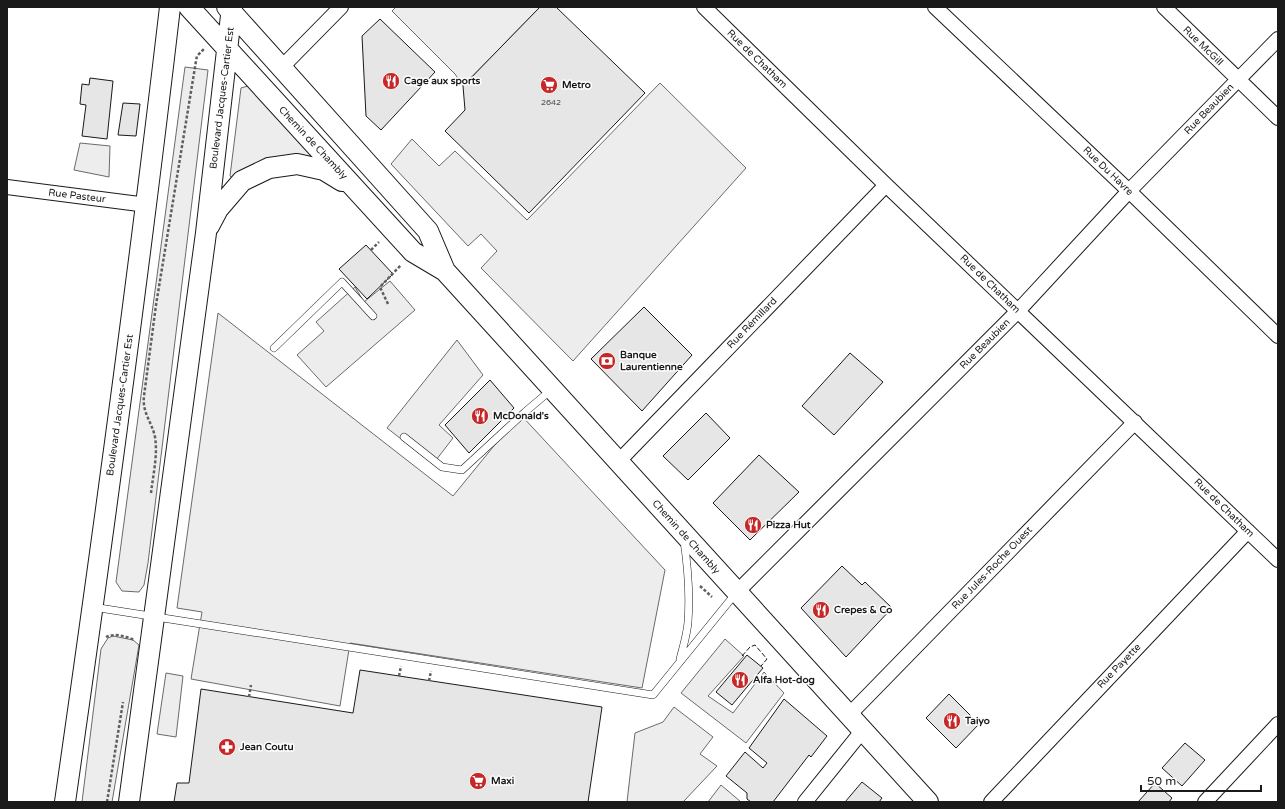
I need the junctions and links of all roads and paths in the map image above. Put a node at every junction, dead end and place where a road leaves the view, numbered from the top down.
1 (170, 7) edge
2 (189, 7) edge
3 (341, 7) edge
4 (704, 7) edge
5 (935, 7) edge
6 (1164, 7) edge
7 (230, 8) edge
8 (1278, 39) edge
9 (228, 50) junction
10 (196, 61) dead end
11 (282, 67) junction
12 (1238, 80) junction
13 (1278, 118) edge
14 (886, 185) junction
15 (7, 187) edge
16 (355, 188) junction
17 (1129, 191) junction
18 (147, 205) junction
19 (206, 233) junction
20 (413, 252) junction
21 (444, 271) junction
22 (388, 304) dead end
23 (1018, 311) junction
24 (373, 316) dead end
25 (1278, 336) edge
26 (274, 348) dead end
27 (552, 389) junction
28 (1135, 422) junction
29 (404, 437) dead end
30 (618, 462) junction
31 (151, 497) dead end
32 (1248, 531) junction
33 (683, 533) junction
34 (1278, 560) edge
35 (700, 586) dead end
36 (737, 592) junction
37 (712, 596) dead end
38 (93, 607) junction
39 (146, 616) junction
40 (105, 638) dead end
41 (133, 639) junction
42 (139, 643) dead end
43 (132, 647) dead end
44 (680, 662) junction
45 (251, 685) dead end
46 (249, 697) dead end
47 (123, 701) dead end
48 (849, 715) junction
49 (1278, 724) edge
50 (863, 730) junction
51 (65, 802) edge
52 (107, 802) edge
53 (129, 802) edge
54 (804, 802) edge
55 (928, 802) edge
56 (991, 802) edge
57 (1205, 802) edge

1 - 18 main road, Boulevard Jacques-Cartier Est
2 - 9 main road, Chemin de Chambly
3 - 11 street
4 - 14 street, Rue de Chatham
5 - 17 street, Rue Du Havre
6 - 12 street, Rue McGill
7 - 9 main road, Boulevard Jacques-Cartier Est
7 - 11 main road, Chemin de Chambly
8 - 12 street, Rue Beaubien
9 - 16 main road, Chemin de Chambly
9 - 19 main road, Boulevard Jacques-Cartier Est
10 - 31 path
11 - 21 main road, Chemin de Chambly
12 - 13 street, Rue McGill
12 - 17 street, Rue Beaubien
14 - 23 street, Rue de Chatham
14 - 30 street, Rue Rémillard
15 - 18 street, Rue Pasteur
16 - 19 main road
16 - 20 main road, Chemin de Chambly
17 - 23 street, Rue Beaubien
17 - 25 street, Rue Du Havre
18 - 38 main road, Boulevard Jacques-Cartier Est
19 - 39 main road, Boulevard Jacques-Cartier Est
20 - 21 main road, Chemin de Chambly
20 - 22 path
21 - 27 main road, Chemin de Chambly
23 - 28 street, Rue de Chatham
23 - 36 street, Rue Beaubien
24 - 26 lane
27 - 29 lane
27 - 30 main road, Chemin de Chambly
28 - 32 street, Rue de Chatham
28 - 48 street, Rue Jules-Roche Ouest
30 - 33 main road, Chemin de Chambly
32 - 34 street, Rue de Chatham
32 - 56 street, Rue Payette
33 - 36 main road, Chemin de Chambly
33 - 44 lane
35 - 37 path
36 - 44 lane
36 - 48 main road, Chemin de Chambly
38 - 39 lane
38 - 51 main road, Boulevard Jacques-Cartier Est
39 - 41 path
39 - 44 lane
39 - 53 main road, Boulevard Jacques-Cartier Est
40 - 41 path
41 - 42 path
41 - 43 path
45 - 46 path
47 - 52 path
48 - 50 main road, Chemin de Chambly
49 - 57 street
50 - 54 street
50 - 55 main road, Chemin de Chambly

